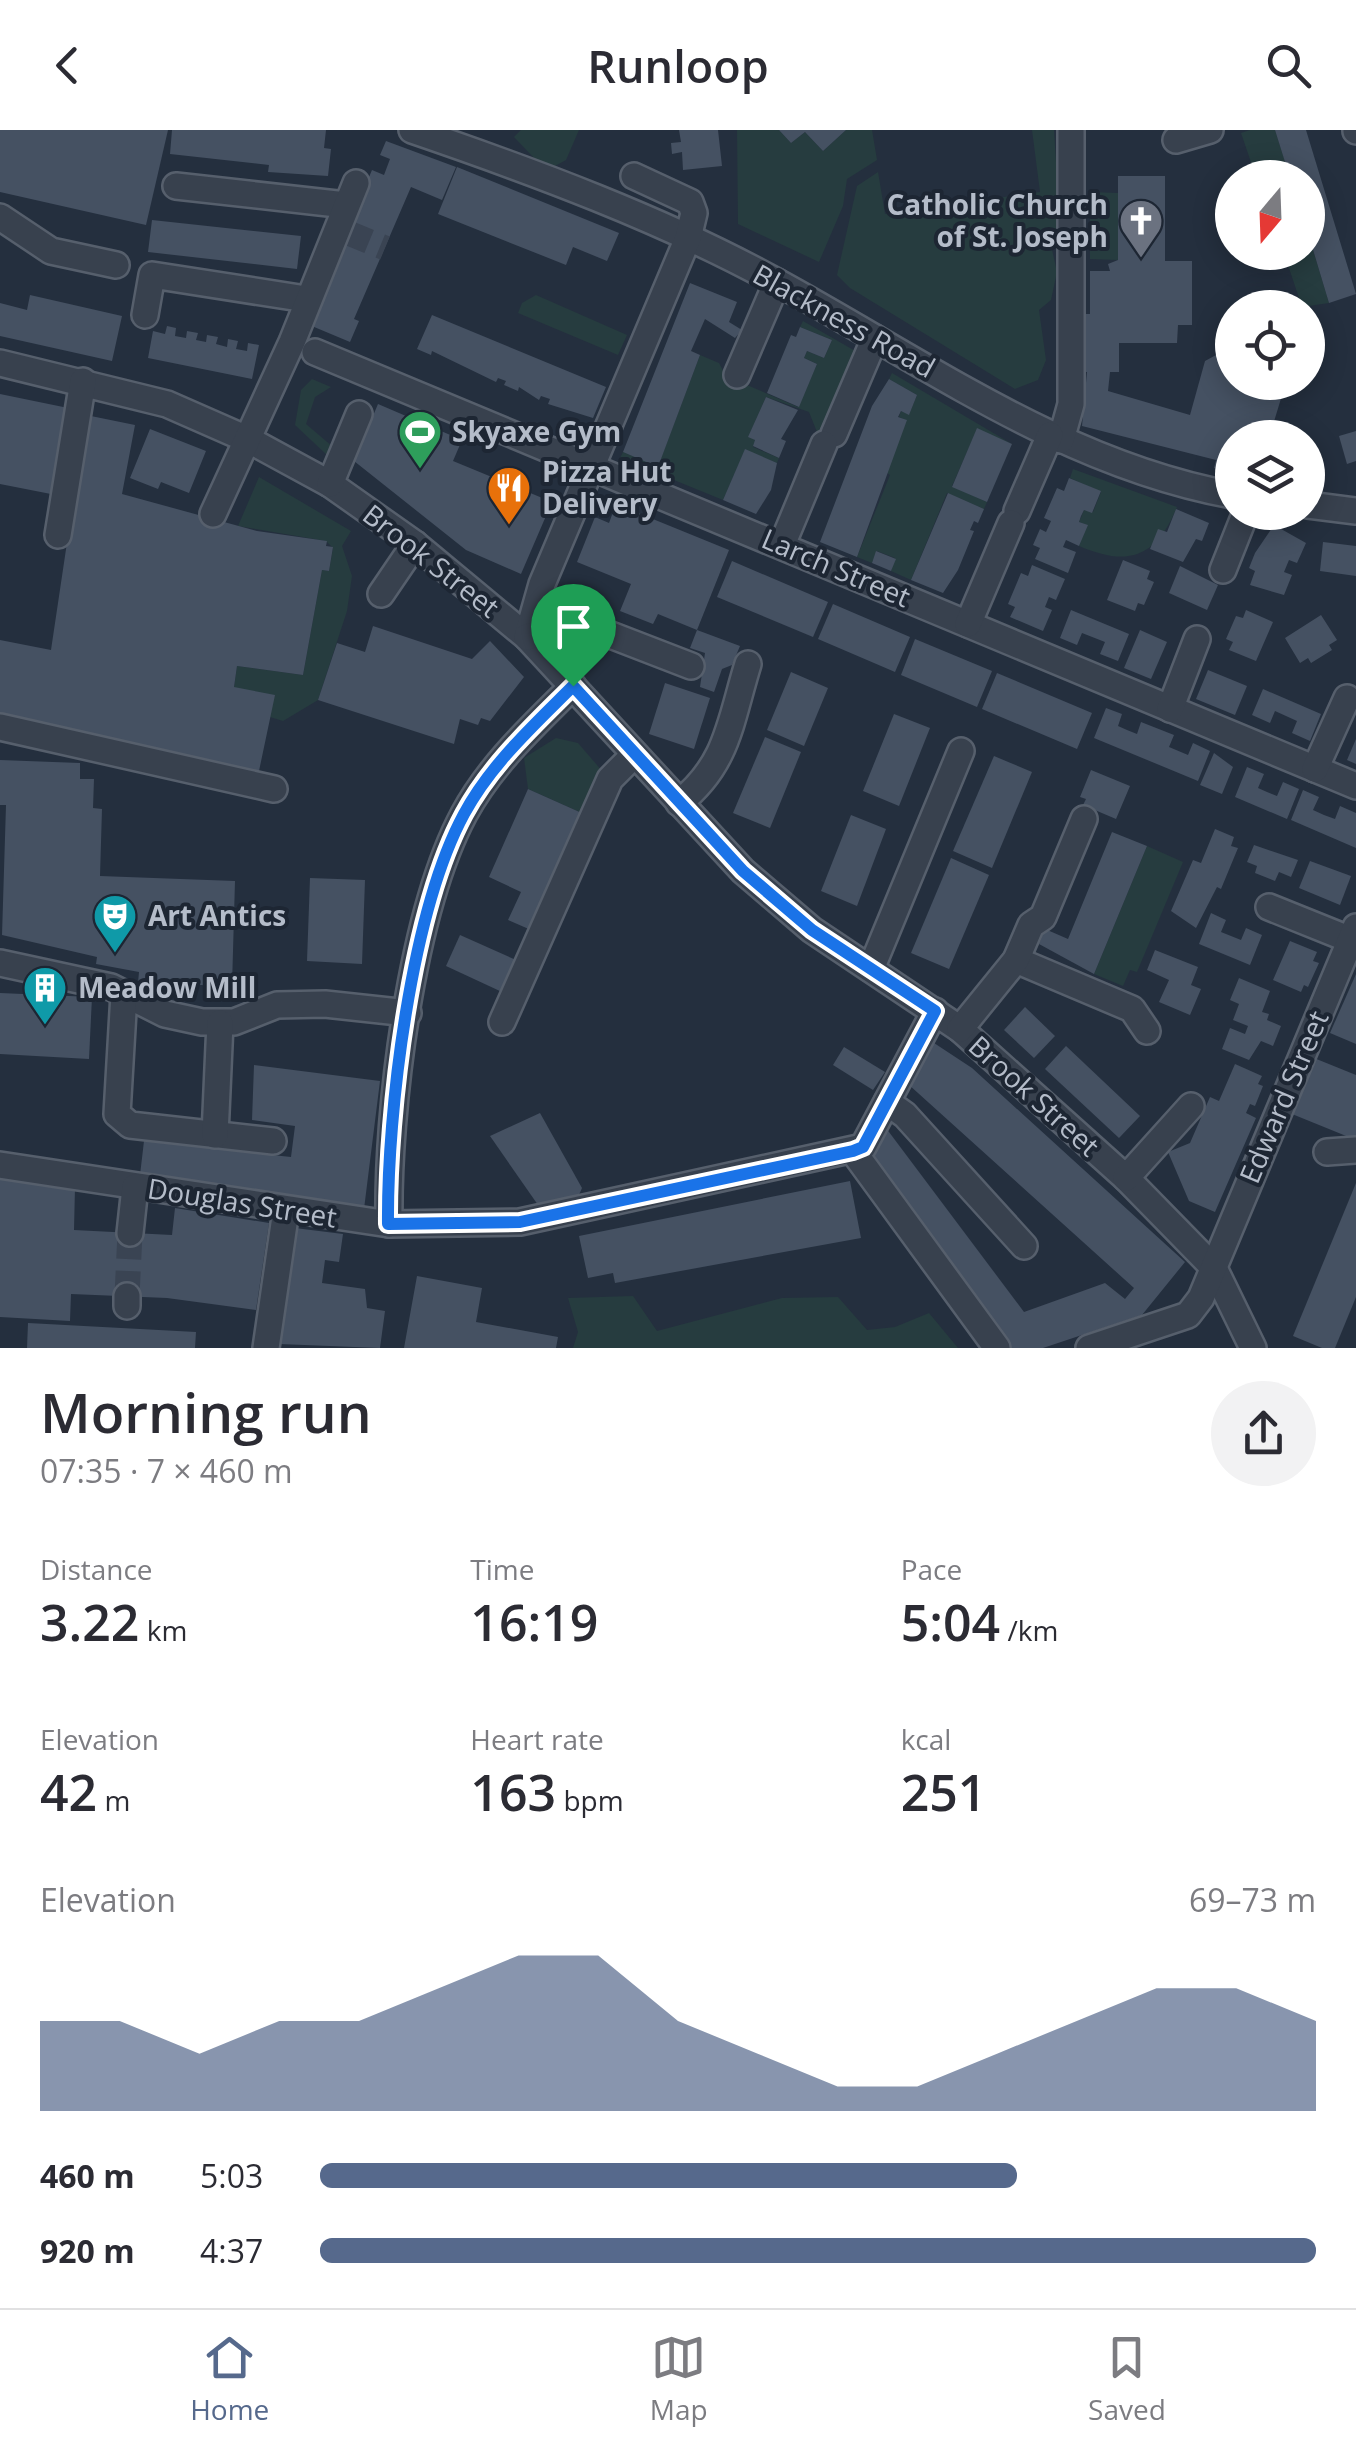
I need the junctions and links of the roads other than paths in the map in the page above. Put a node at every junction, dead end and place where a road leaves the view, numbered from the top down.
1 (412, 130) edge
2 (1210, 130) edge
3 (1072, 132) edge
4 (447, 137) edge
5 (1176, 140) dead end
6 (634, 176) dead end
7 (176, 186) dead end
8 (0, 217) edge
9 (688, 238) junction
10 (116, 265) dead end
11 (777, 282) junction
12 (306, 299) junction
13 (145, 315) dead end
14 (875, 338) junction
15 (315, 352) dead end
16 (0, 363) edge
17 (736, 375) dead end
18 (84, 381) junction
19 (359, 414) dead end
20 (1056, 437) junction
21 (249, 440) junction
22 (590, 470) junction
23 (330, 484) junction
24 (1215, 492) edge
25 (1325, 508) edge
26 (1356, 511) edge
27 (213, 514) dead end
28 (1239, 530) edge
29 (58, 535) dead end
30 (415, 544) junction
31 (782, 545) junction
32 (1223, 570) dead end
33 (381, 594) dead end
34 (968, 624) junction
35 (527, 636) junction
36 (1198, 639) dead end
37 (748, 664) dead end
38 (691, 666) dead end
39 (573, 686) junction
40 (1346, 698) dead end
41 (1170, 709) junction
42 (0, 727) edge
43 (962, 752) dead end
44 (634, 756) junction
45 (1315, 769) junction
46 (1356, 786) edge
47 (274, 789) dead end
48 (678, 803) junction
49 (1084, 819) dead end
50 (1269, 907) dead end
51 (1353, 933) edge
52 (1016, 960) junction
53 (0, 963) edge
54 (871, 969) junction
55 (124, 994) junction
56 (935, 1011) junction
57 (408, 1013) junction
58 (502, 1022) dead end
59 (220, 1023) junction
60 (960, 1030) junction
61 (1147, 1030) dead end
62 (887, 1102) junction
63 (1191, 1106) dead end
64 (215, 1134) junction
65 (273, 1141) dead end
66 (1356, 1150) edge
67 (853, 1151) junction
68 (1327, 1152) dead end
69 (0, 1165) edge
70 (1126, 1178) junction
71 (135, 1186) junction
72 (286, 1210) junction
73 (388, 1224) junction
74 (130, 1233) tunnel mouth
75 (1024, 1246) dead end
76 (1214, 1268) junction
77 (266, 1348) edge
78 (997, 1348) edge
79 (1089, 1348) edge
80 (1254, 1348) edge

1 - 4 street, Blackness Road
2 - 5 street
3 - 20 street
4 - 9 street, Blackness Road
6 - 9 street
7 - 12 street
8 - 10 street
9 - 11 street, Blackness Road
9 - 22 street
11 - 14 street, Blackness Road
11 - 17 street
12 - 13 street
12 - 21 street
14 - 20 street, Blackness Road
14 - 31 street
15 - 22 street, Larch Street
16 - 18 street, Brook Street
18 - 21 street, Brook Street
18 - 29 street
19 - 23 street
20 - 24 street, Blackness Road
20 - 34 street
21 - 23 street, Brook Street
21 - 27 street
22 - 31 street, Larch Street
22 - 35 street
23 - 30 street, Brook Street
25 - 26 street
28 - 32 street
30 - 33 street
30 - 35 street, Brook Street
31 - 34 street, Larch Street
34 - 41 street, Larch Street
35 - 38 street
35 - 39 street, Brook Street
36 - 41 street
37 - 48 street
39 - 44 street, Brook Street
39 - 57 street
40 - 45 street
41 - 45 street, Larch Street
42 - 47 street
43 - 54 street
44 - 48 street, Brook Street
44 - 58 street
45 - 46 street, Larch Street
48 - 54 street, Brook Street
49 - 52 street
50 - 51 street
51 - 76 street, Edward Street
52 - 60 street
52 - 61 street
53 - 55 street
54 - 56 street, Brook Street
55 - 59 street
55 - 64 street
56 - 60 street, Brook Street
56 - 62 street
57 - 59 street
57 - 73 street
59 - 64 street
60 - 70 street, Brook Street
62 - 67 street
62 - 75 street
63 - 70 street
64 - 65 street
66 - 68 street
67 - 73 street, Douglas Street
67 - 78 street
69 - 71 street, Douglas Street
70 - 76 street, Brook Street
71 - 72 street, Douglas Street
71 - 74 street
72 - 73 street, Douglas Street
72 - 77 street
76 - 79 street, Edward Street
76 - 80 street, Brook Street

